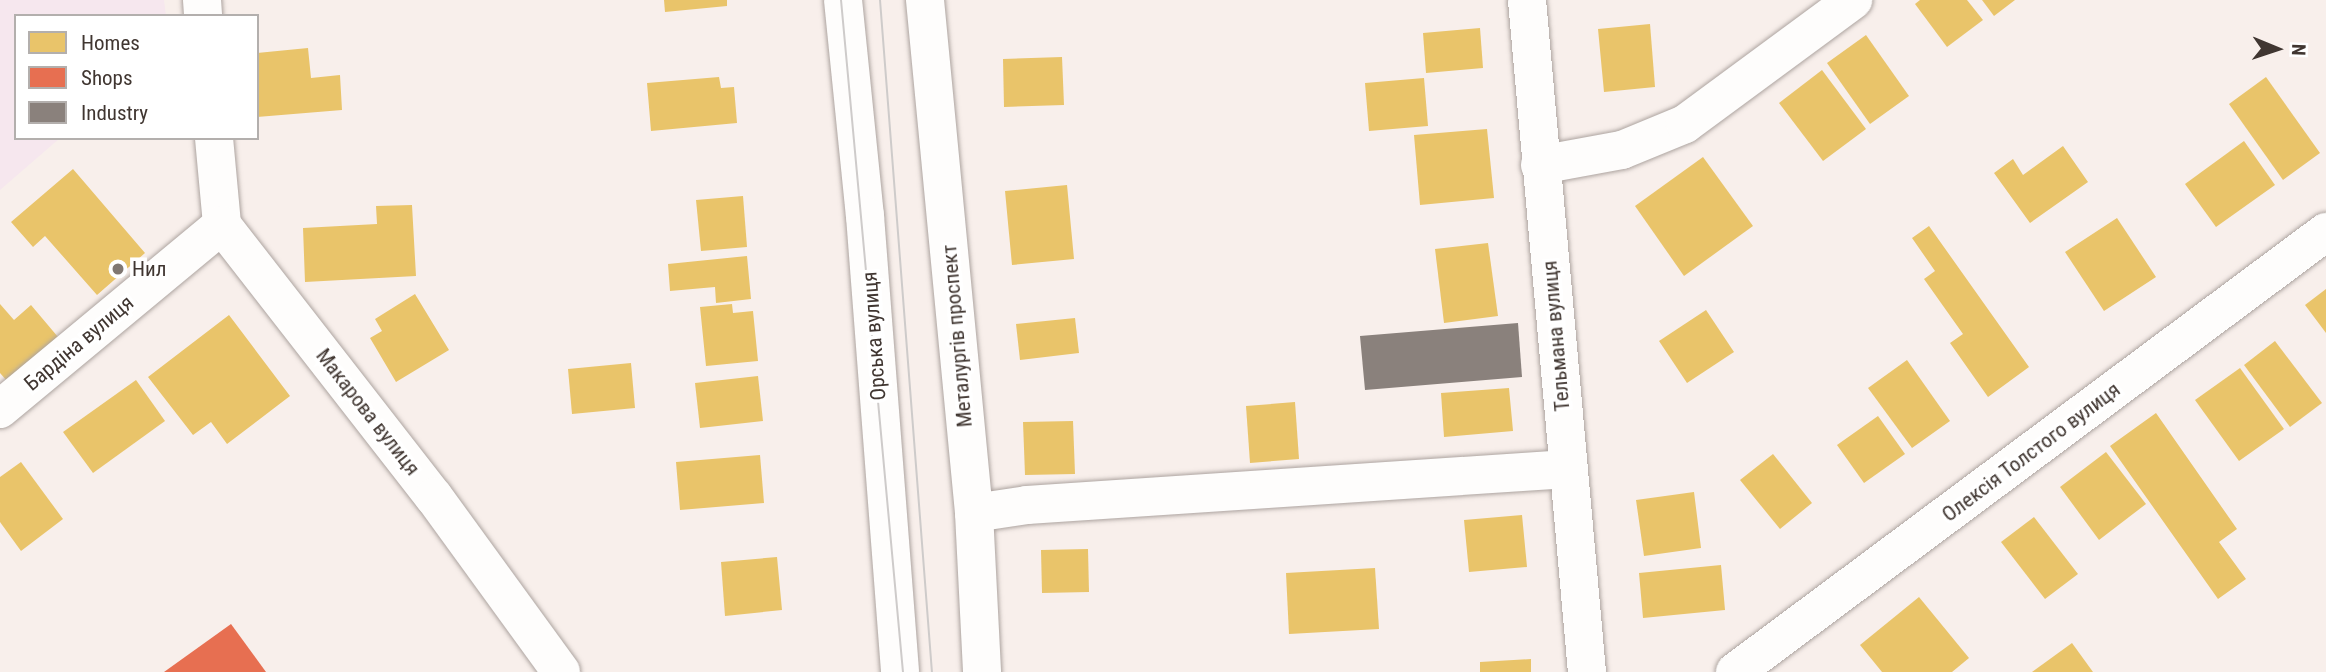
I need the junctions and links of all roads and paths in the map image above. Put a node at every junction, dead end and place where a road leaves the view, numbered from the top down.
1 (843, 0) edge
2 (925, 0) edge
3 (1528, 0) edge
4 (1853, 0) edge
5 (214, 140) edge
6 (1540, 165) junction
7 (222, 225) junction
8 (2326, 232) edge
9 (0, 409) edge
10 (1568, 469) junction
11 (974, 513) junction
12 (561, 672) edge
13 (900, 672) edge
14 (982, 672) edge
15 (1587, 672) edge
16 (1735, 672) edge

1 - 13 street, Орська вулиця
2 - 11 street, Металургів проспект
3 - 6 street, Тельмана вулиця
4 - 6 street
5 - 7 street
6 - 10 street, Тельмана вулиця
7 - 9 street, Бардіна вулиця
7 - 12 street, Макарова вулиця
8 - 16 street, Олексія Толстого вулиця
10 - 11 street
10 - 15 street, Тельмана вулиця
11 - 14 street, Металургів проспект

